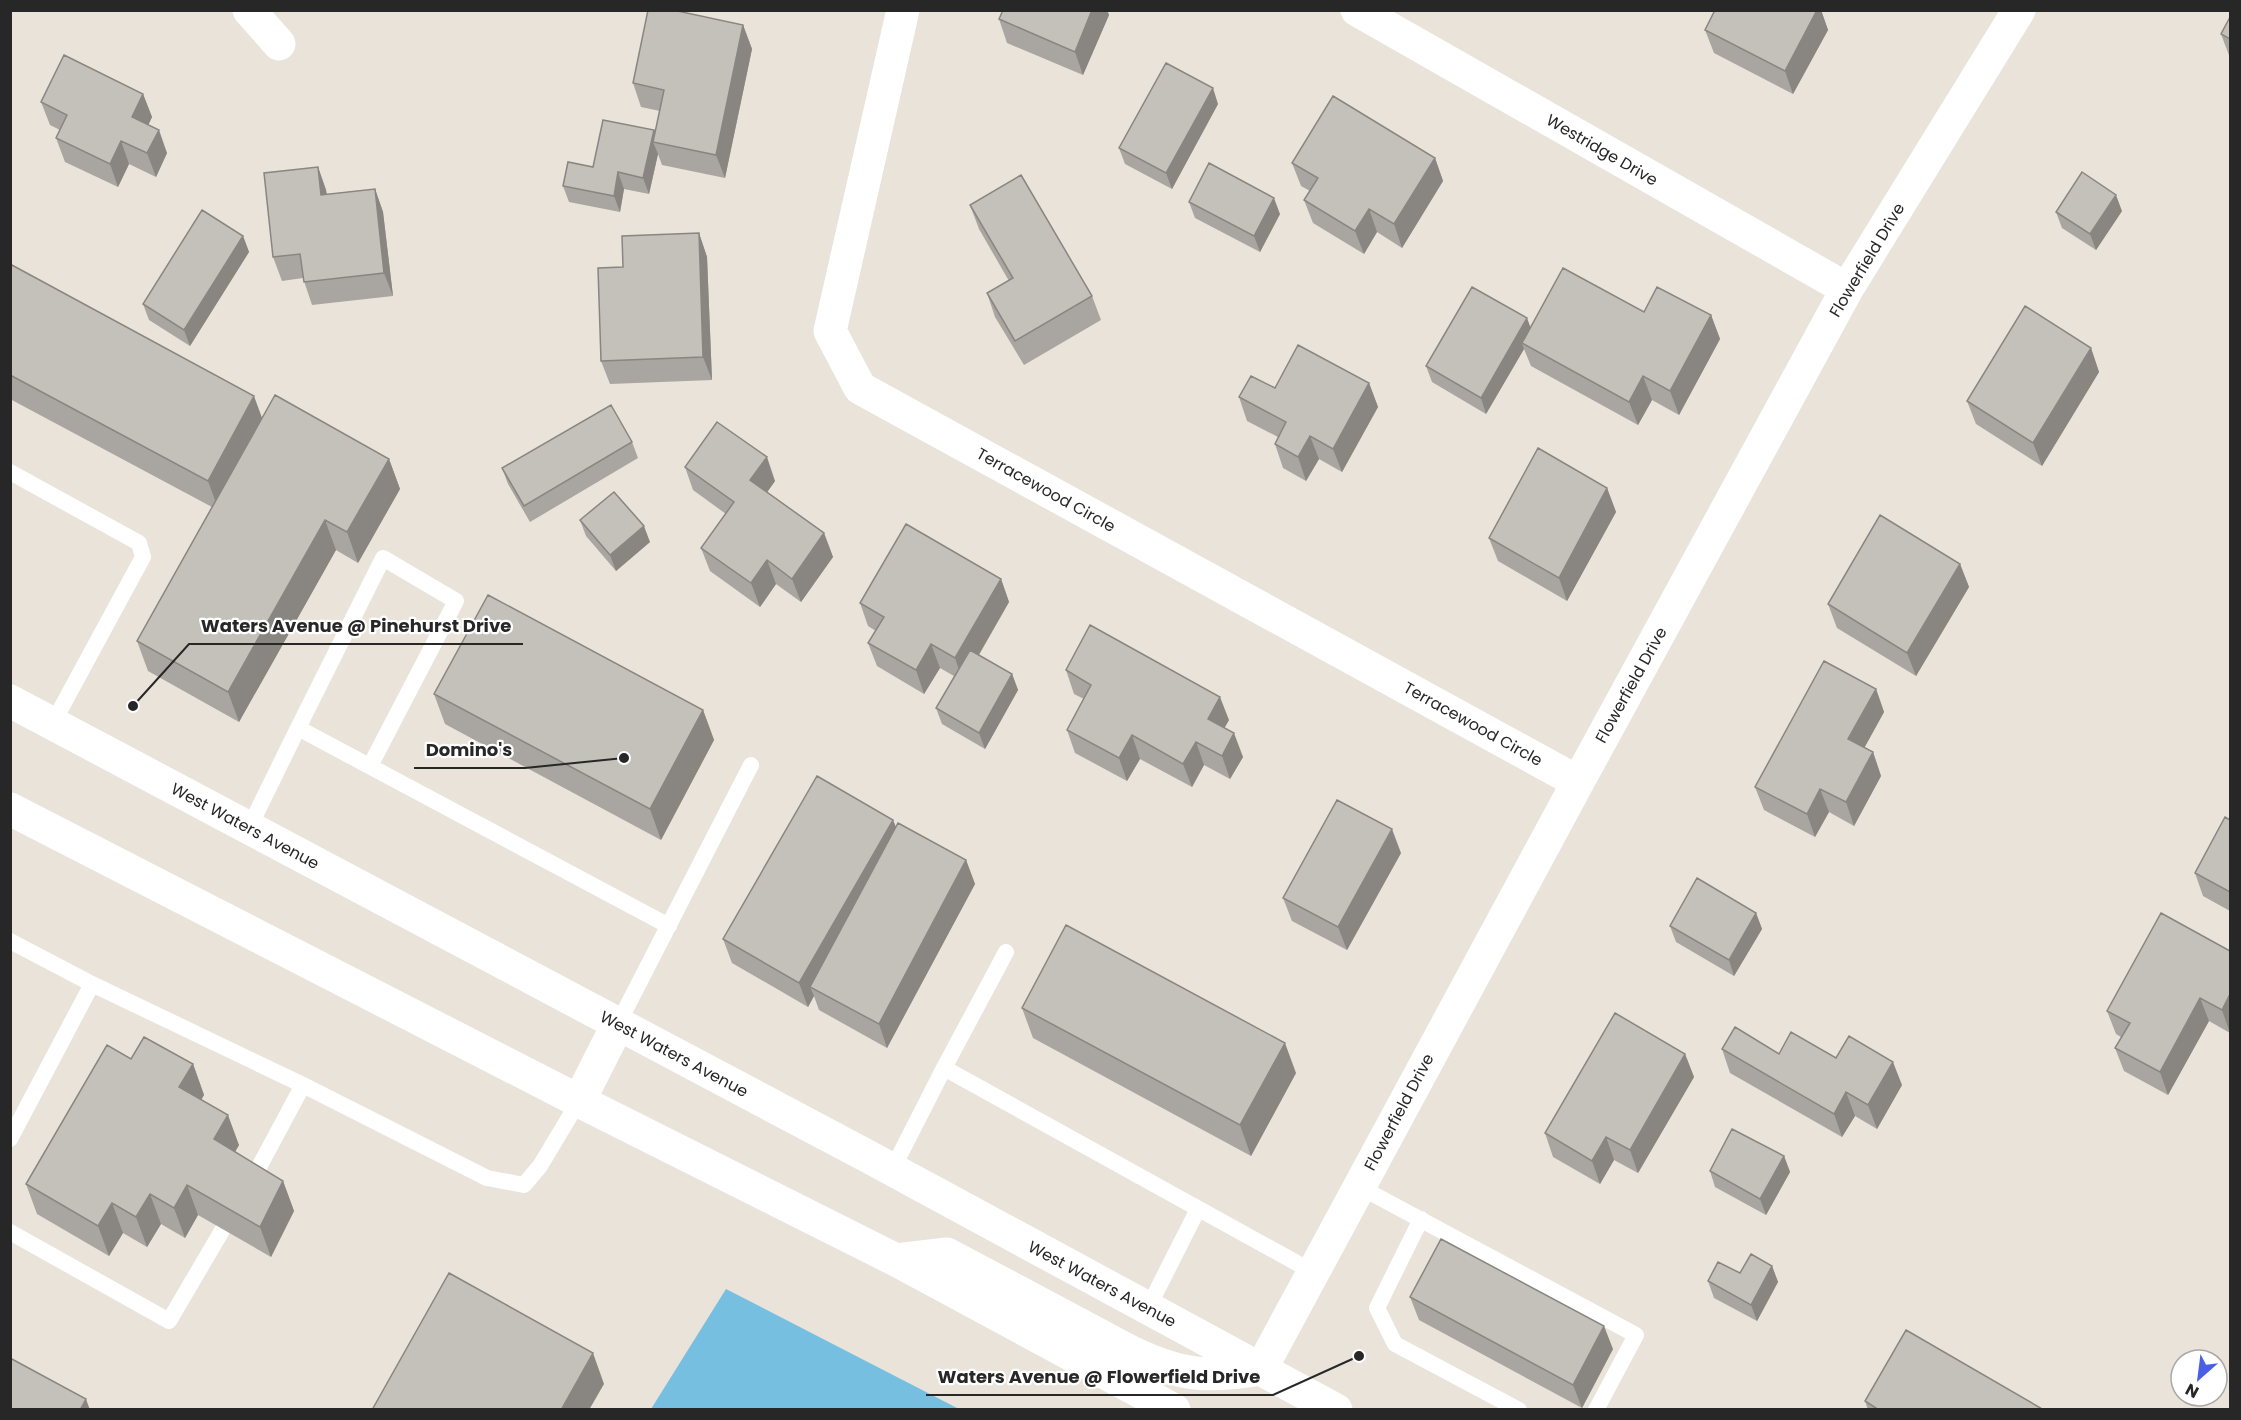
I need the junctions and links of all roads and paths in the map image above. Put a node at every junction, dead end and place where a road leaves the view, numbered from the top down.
1 (249, 10) edge
2 (903, 10) edge
3 (1357, 10) edge
4 (2019, 10) edge
5 (279, 44) dead end
6 (1847, 289) junction
7 (10, 472) edge
8 (10, 701) edge
9 (53, 723) junction
10 (298, 728) junction
11 (751, 765) dead end
12 (370, 766) junction
13 (1578, 782) junction
14 (10, 809) edge
15 (249, 828) junction
16 (669, 926) junction
17 (10, 941) edge
18 (1006, 952) dead end
19 (93, 984) junction
20 (618, 1024) junction
21 (944, 1068) junction
22 (303, 1085) junction
23 (579, 1101) junction
24 (10, 1139) edge
25 (892, 1170) junction
26 (249, 1185) edge
27 (1358, 1186) junction
28 (1198, 1209) junction
29 (1421, 1219) junction
30 (223, 1229) edge
31 (10, 1232) edge
32 (896, 1260) junction
33 (1313, 1272) junction
34 (1148, 1308) junction
35 (1261, 1369) junction
36 (1514, 1408) edge
37 (1174, 1410) edge
38 (1336, 1410) edge
39 (1596, 1410) edge

1 - 5 street
2 - 13 street, Terracewood Circle
3 - 6 street, Westridge Drive
4 - 6 street, Flowerfield Drive
6 - 13 street, Flowerfield Drive
7 - 9 lane
8 - 9 street, West Waters Avenue
9 - 15 street, West Waters Avenue
10 - 12 lane
10 - 12 lane
10 - 15 lane
11 - 16 lane
12 - 16 lane
13 - 27 street, Flowerfield Drive
14 - 23 street
15 - 20 street, West Waters Avenue
16 - 20 lane
17 - 19 lane
18 - 21 lane
19 - 22 lane
19 - 24 lane
20 - 23 street
20 - 25 street, West Waters Avenue
21 - 25 lane
21 - 28 lane
22 - 23 lane
22 - 26 lane
23 - 32 street
25 - 34 street, West Waters Avenue
27 - 29 lane
27 - 33 street, Flowerfield Drive
28 - 33 lane
28 - 34 lane
29 - 36 lane
29 - 39 lane
30 - 31 lane
32 - 35 street
32 - 37 street
33 - 35 street, Flowerfield Drive
34 - 35 street, West Waters Avenue
35 - 38 street, West Waters Avenue

